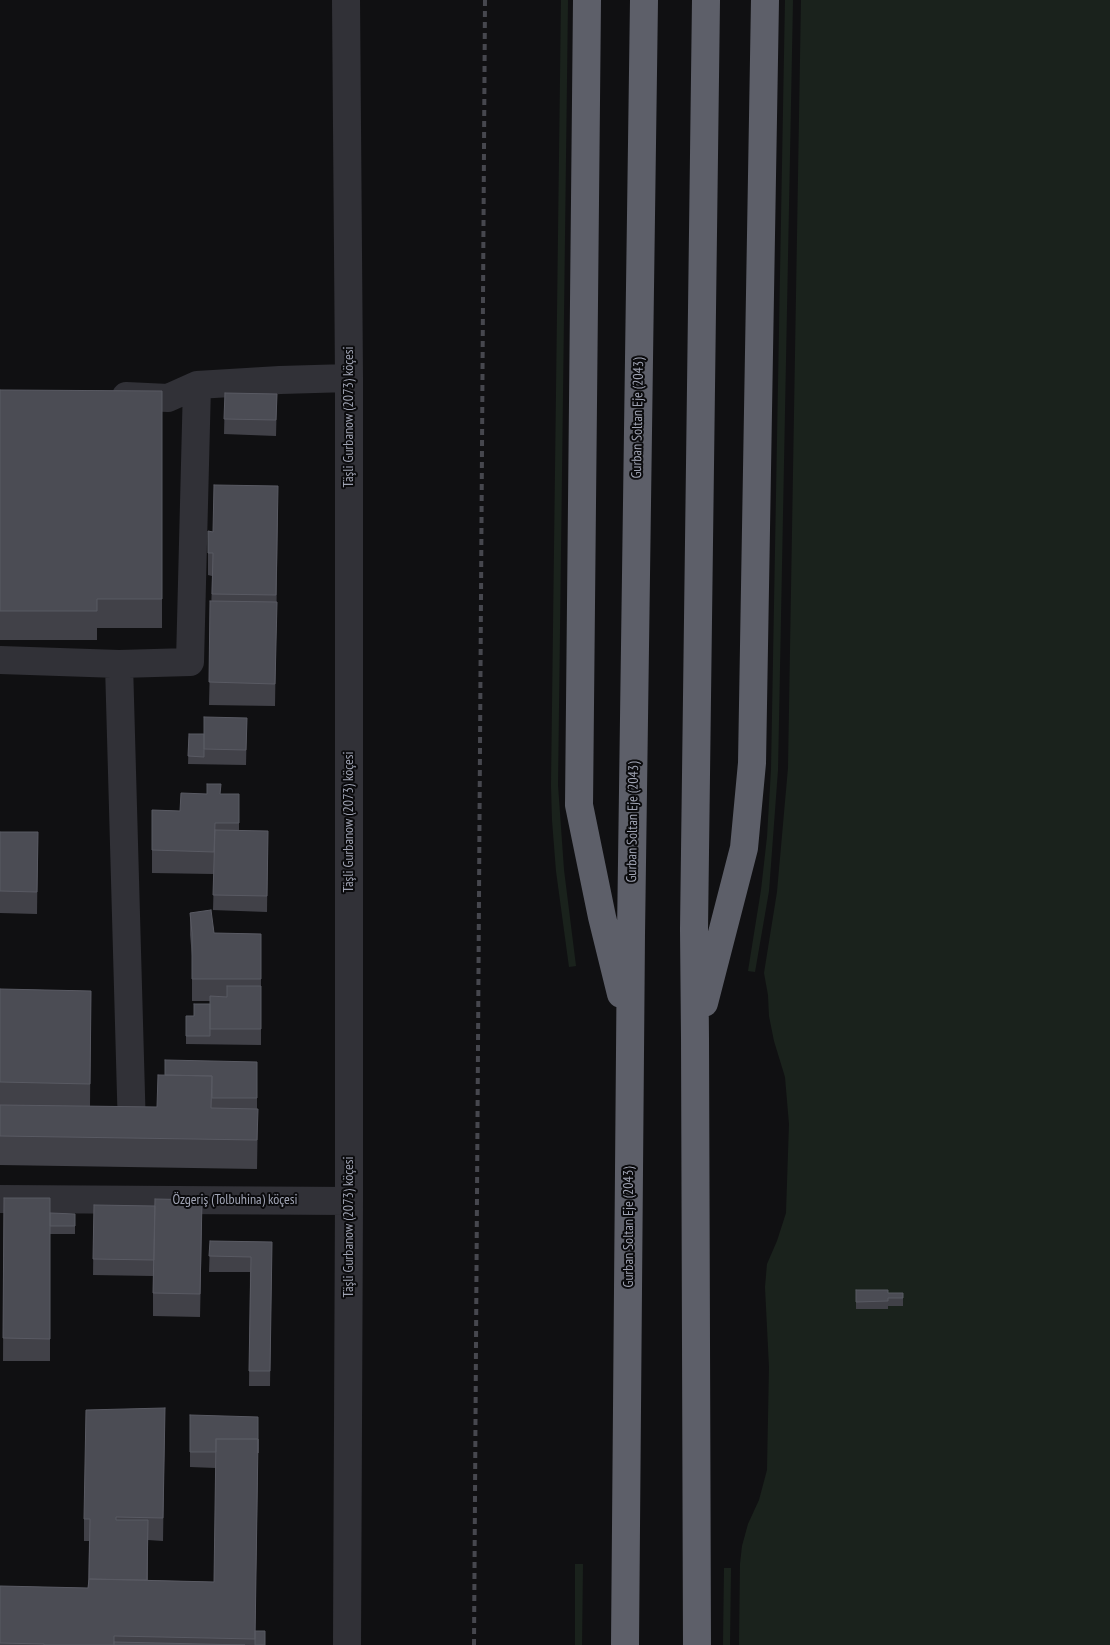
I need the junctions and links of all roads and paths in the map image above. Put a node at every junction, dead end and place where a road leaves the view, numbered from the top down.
1 (346, 0) edge
2 (587, 0) edge
3 (644, 0) edge
4 (706, 0) edge
5 (765, 0) edge
6 (349, 378) junction
7 (197, 385) junction
8 (99, 395) edge
9 (0, 660) edge
10 (119, 664) junction
11 (630, 1033) junction
12 (695, 1038) junction
13 (132, 1131) edge
14 (0, 1199) edge
15 (349, 1200) junction
16 (347, 1645) edge
17 (625, 1645) edge
18 (697, 1645) edge

1 - 6 street, Täşli Gurbanow (2073) köçesi
2 - 11 highway
3 - 11 highway, Gurban Soltan Eje (2043)
4 - 12 highway
5 - 12 highway
6 - 7 street
6 - 15 street, Täşli Gurbanow (2073) köçesi
7 - 8 street
7 - 10 street
9 - 10 street
10 - 13 street
11 - 17 highway, Gurban Soltan Eje (2043)
12 - 18 highway
14 - 15 street, Özgeriş (Tolbuhina) köçesi
15 - 16 street, Täşli Gurbanow (2073) köçesi

